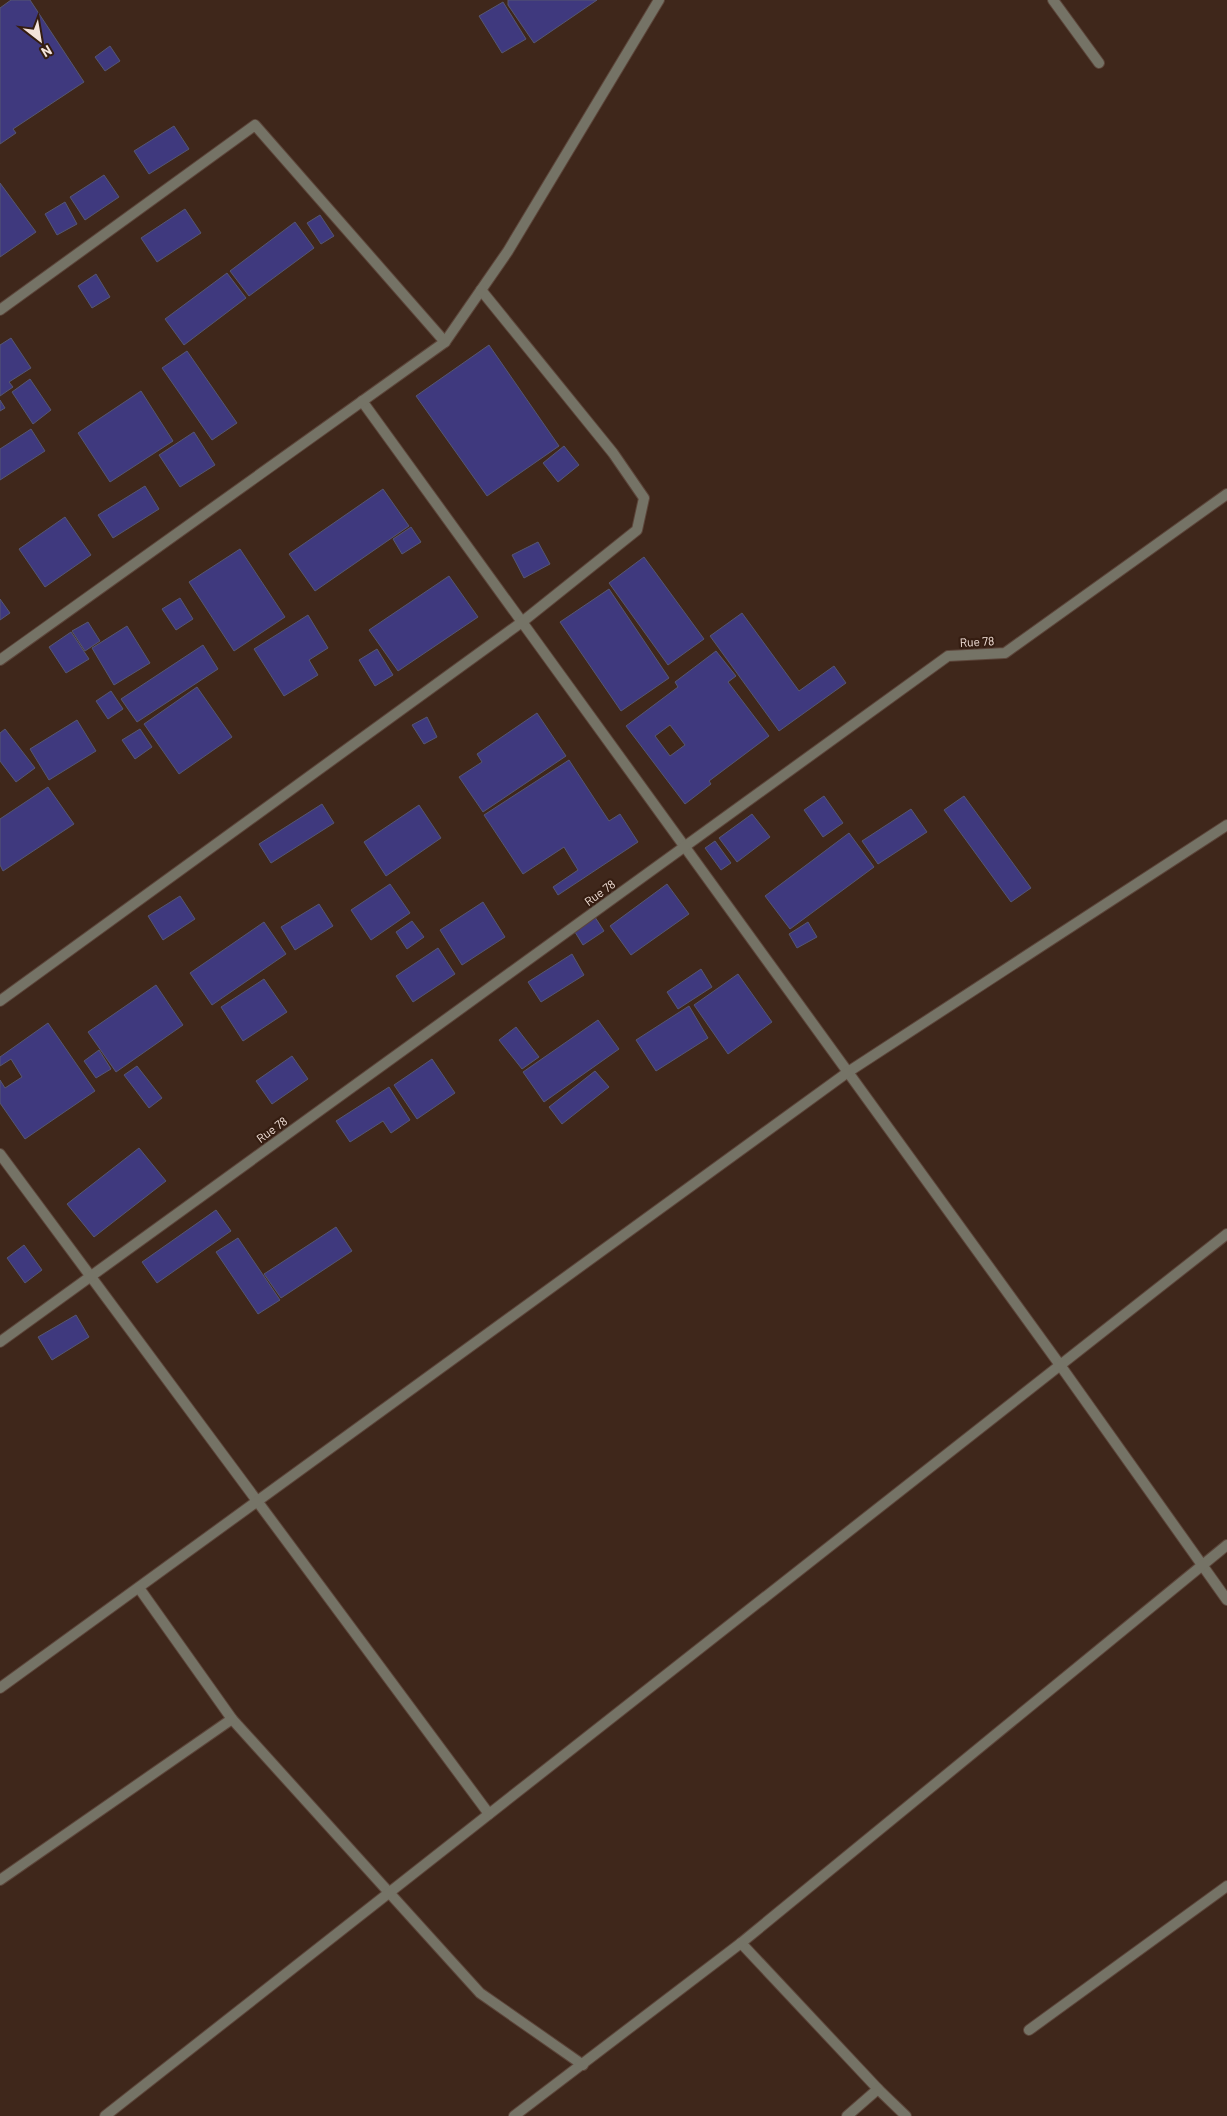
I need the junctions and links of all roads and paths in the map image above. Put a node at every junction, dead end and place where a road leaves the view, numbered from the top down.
1 (659, 0) edge
2 (1052, 0) edge
3 (1098, 63) dead end
4 (481, 290) junction
5 (0, 310) edge
6 (445, 342) junction
7 (362, 401) junction
8 (1227, 494) edge
9 (522, 622) junction
10 (0, 660) edge
11 (1227, 825) edge
12 (685, 847) junction
13 (0, 1001) edge
14 (848, 1072) junction
15 (0, 1154) edge
16 (1227, 1234) edge
17 (91, 1277) junction
18 (0, 1342) edge
19 (1060, 1365) junction
20 (258, 1501) junction
21 (1227, 1545) edge
22 (1201, 1565) junction
23 (138, 1588) junction
24 (1227, 1600) edge
25 (0, 1688) edge
26 (232, 1720) junction
27 (488, 1814) junction
28 (0, 1880) edge
29 (1227, 1886) edge
30 (389, 1892) junction
31 (741, 1943) junction
32 (1029, 2030) dead end
33 (583, 2065) junction
34 (878, 2089) junction
35 (105, 2116) edge
36 (514, 2116) edge
37 (847, 2116) edge
38 (906, 2116) edge

1 - 4 street
2 - 3 street
4 - 6 street
4 - 9 street
5 - 6 street
6 - 7 street
7 - 9 street
7 - 10 street
8 - 12 street, Rue 78
9 - 12 street
9 - 13 street
11 - 14 street
12 - 14 street
12 - 17 street, Rue 78
14 - 19 street
14 - 20 street
15 - 17 street
16 - 19 street
17 - 18 street, Rue 78
17 - 20 street
19 - 22 street
19 - 27 street
20 - 23 street
20 - 27 street
21 - 22 street
22 - 24 street
22 - 31 street
23 - 25 street
23 - 26 street
26 - 28 street
26 - 30 street
27 - 30 street
29 - 32 street
30 - 33 street
30 - 35 street
31 - 33 street
31 - 34 street
33 - 36 street
34 - 37 street
34 - 38 street

